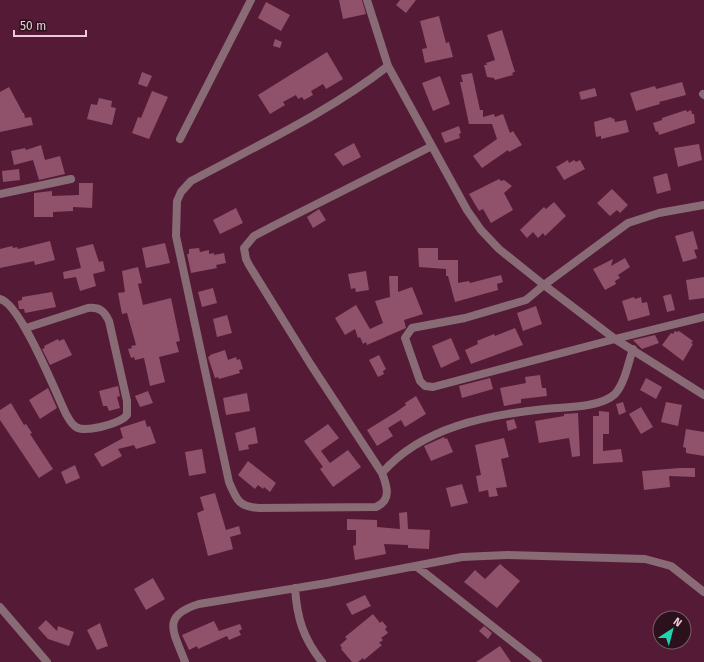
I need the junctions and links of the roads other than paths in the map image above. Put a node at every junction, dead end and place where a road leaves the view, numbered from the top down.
1 (251, 0) edge
2 (367, 0) edge
3 (388, 66) junction
4 (180, 139) dead end
5 (432, 146) junction
6 (71, 179) dead end
7 (0, 194) edge
8 (704, 205) edge
9 (544, 285) junction
10 (0, 299) edge
11 (704, 317) edge
12 (26, 328) junction
13 (615, 339) junction
14 (633, 349) junction
15 (704, 395) edge
16 (382, 473) junction
17 (416, 566) junction
18 (295, 588) junction
19 (704, 592) edge
20 (0, 607) edge
21 (47, 662) edge
22 (185, 662) edge
23 (322, 662) edge
24 (538, 662) edge

1 - 4 street
2 - 3 street
3 - 5 street
3 - 16 street
5 - 9 street
5 - 16 street
6 - 7 street
8 - 9 street
9 - 13 street
9 - 13 street
10 - 12 street
11 - 13 street
12 - 12 street
13 - 14 street
14 - 15 street
14 - 16 street
17 - 18 street
17 - 19 street
17 - 24 street
18 - 22 street
18 - 23 street
20 - 21 street

